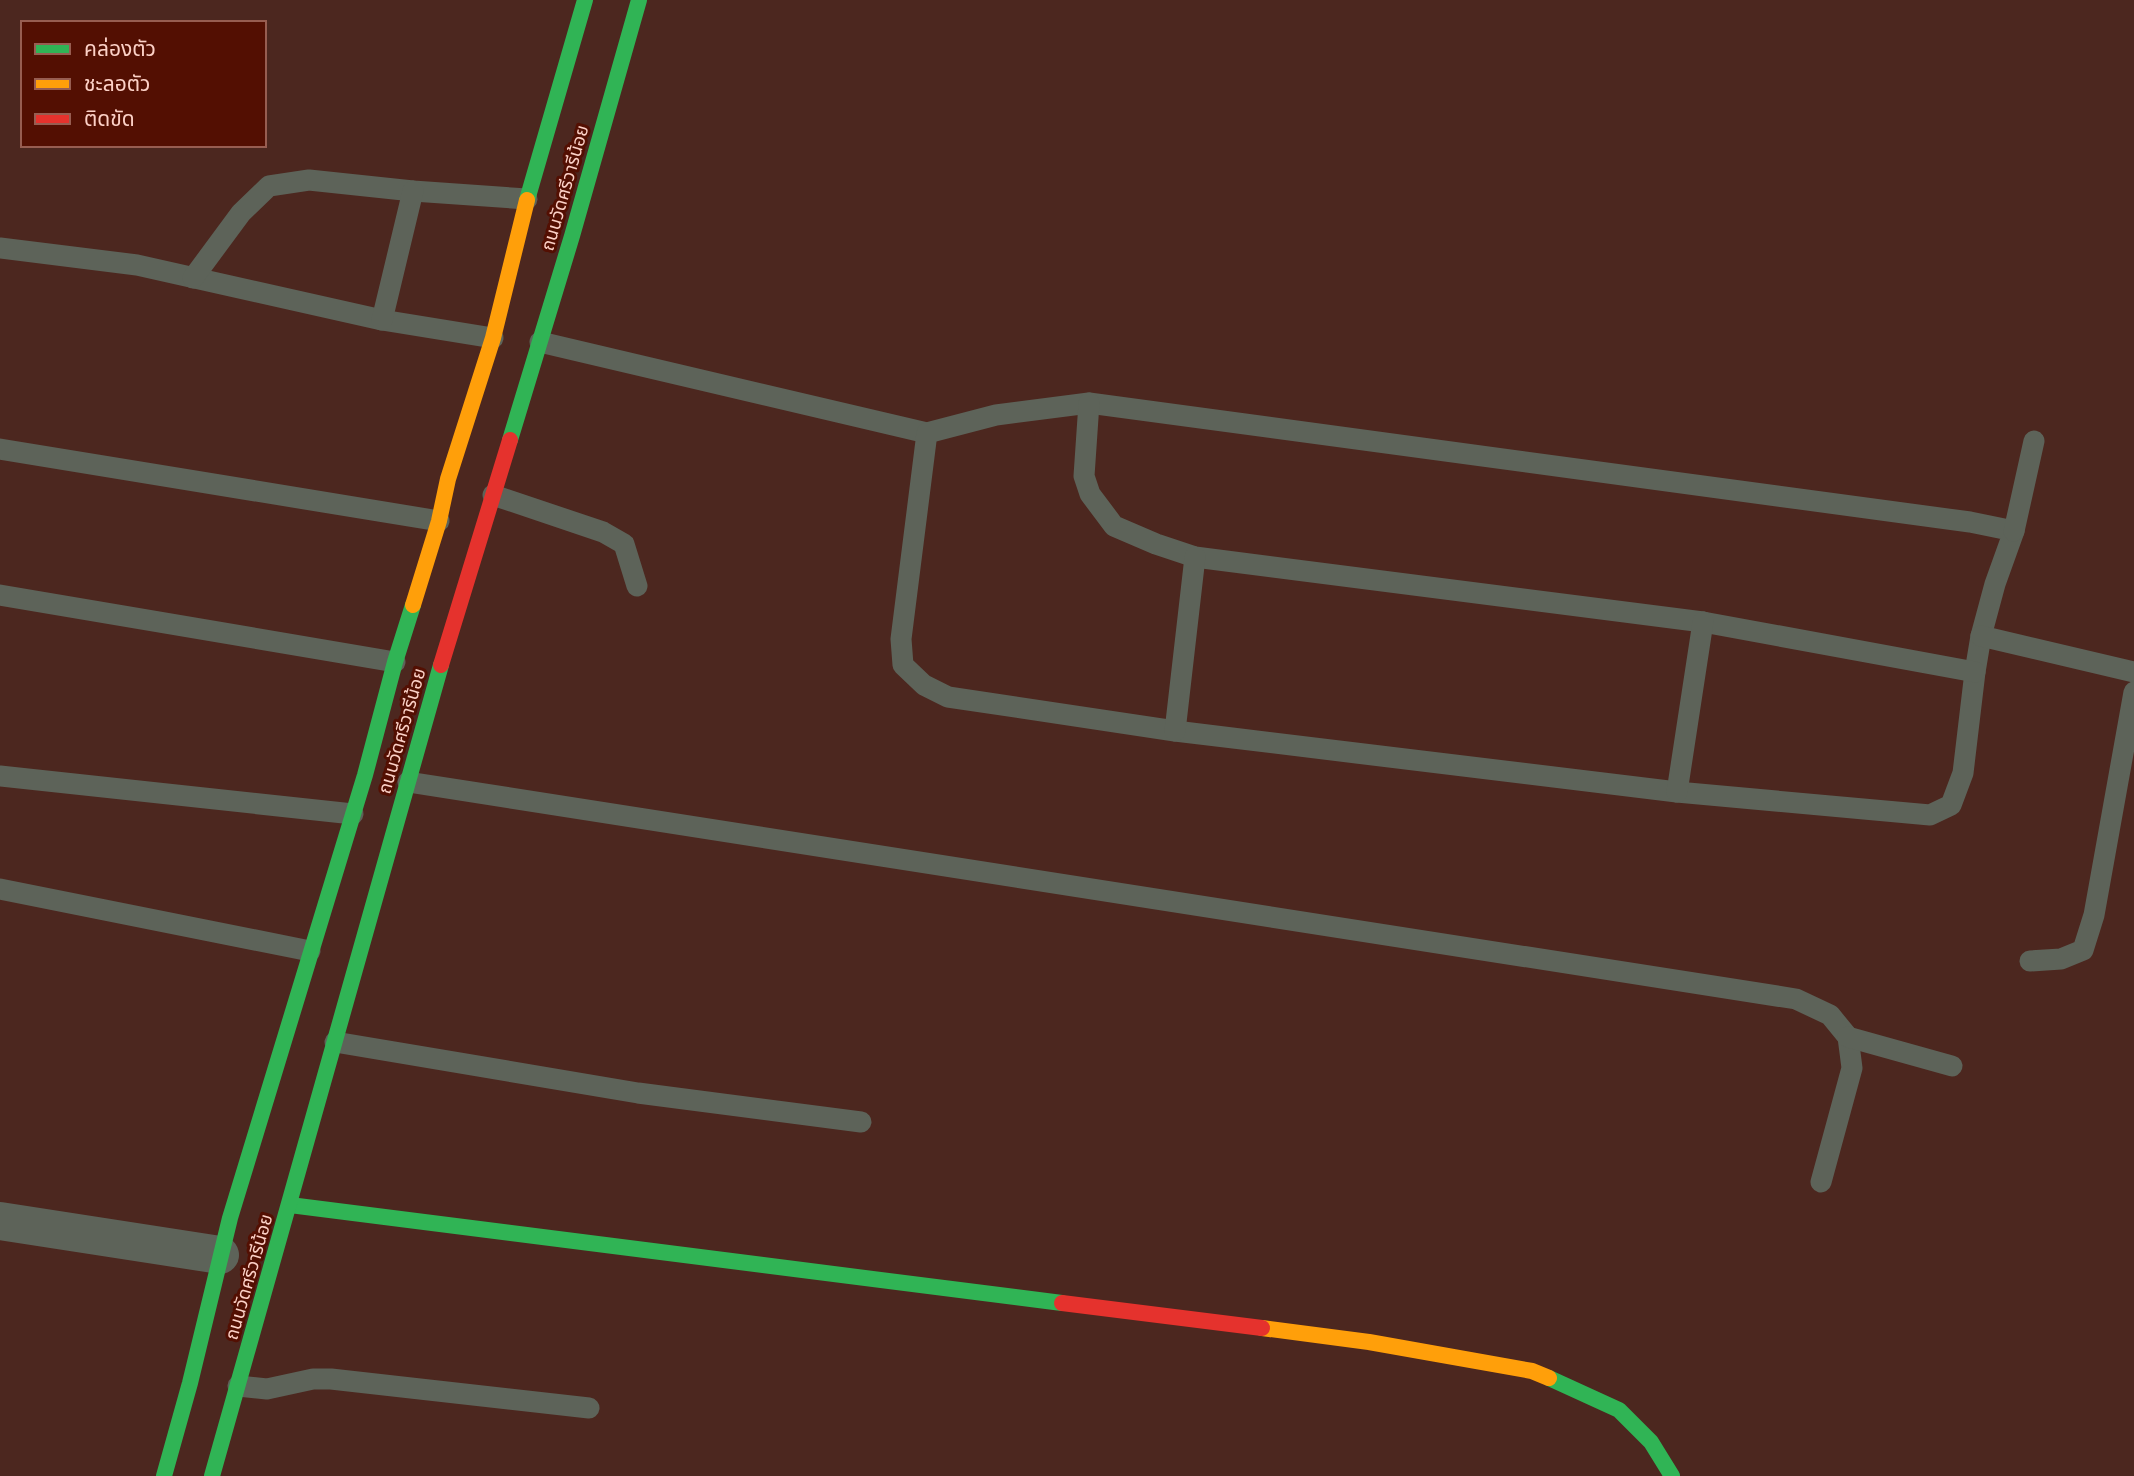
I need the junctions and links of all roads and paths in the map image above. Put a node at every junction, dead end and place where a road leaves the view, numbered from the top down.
1 (585, 0) edge
2 (639, 0) edge
3 (413, 191) junction
4 (527, 200) junction
5 (0, 248) edge
6 (193, 278) junction
7 (382, 320) junction
8 (493, 338) junction
9 (540, 342) junction
10 (1089, 403) junction
11 (927, 433) junction
12 (2034, 441) dead end
13 (0, 449) edge
14 (493, 495) junction
15 (439, 522) junction
16 (2014, 531) junction
17 (1195, 557) junction
18 (637, 586) dead end
19 (0, 596) edge
20 (1703, 621) junction
21 (1981, 636) junction
22 (395, 662) junction
23 (1975, 672) junction
24 (2134, 672) edge
25 (2134, 692) edge
26 (1175, 731) junction
27 (0, 776) edge
28 (408, 782) junction
29 (1677, 792) junction
30 (353, 814) junction
31 (0, 889) edge
32 (310, 951) junction
33 (2030, 961) dead end
34 (1848, 1037) junction
35 (335, 1042) junction
36 (1952, 1066) dead end
37 (861, 1122) dead end
38 (1821, 1182) dead end
39 (290, 1205) junction
40 (0, 1221) edge
41 (226, 1256) junction
42 (238, 1386) junction
43 (589, 1408) dead end
44 (164, 1476) edge
45 (212, 1476) edge
46 (1672, 1476) edge

1 - 4 main road, ถนนวัดศรีวารีน้อย
2 - 9 main road, ถนนวัดศรีวารีน้อย
3 - 4 lane
3 - 6 lane
3 - 7 lane
4 - 8 main road, ถนนวัดศรีวารีน้อย
5 - 6 lane
6 - 7 lane
7 - 8 lane
8 - 15 main road, ถนนวัดศรีวารีน้อย
9 - 11 lane
9 - 14 main road, ถนนวัดศรีวารีน้อย
10 - 11 lane
10 - 16 lane
10 - 17 lane
11 - 26 lane
12 - 16 lane
13 - 15 lane
14 - 18 lane
14 - 28 main road, ถนนวัดศรีวารีน้อย
15 - 22 main road, ถนนวัดศรีวารีน้อย
16 - 21 lane
17 - 20 lane
17 - 26 lane
19 - 22 lane
20 - 23 lane
20 - 29 lane
21 - 23 lane
21 - 24 lane
22 - 30 main road, ถนนวัดศรีวารีน้อย
23 - 29 lane
25 - 33 lane
26 - 29 lane
27 - 30 lane
28 - 34 lane
28 - 35 main road, ถนนวัดศรีวารีน้อย
30 - 32 main road, ถนนวัดศรีวารีน้อย
31 - 32 lane
32 - 41 main road, ถนนวัดศรีวารีน้อย
34 - 36 lane
34 - 38 lane
35 - 37 lane
35 - 39 main road, ถนนวัดศรีวารีน้อย
39 - 42 main road, ถนนวัดศรีวารีน้อย
39 - 46 main road
40 - 41 street
41 - 44 main road, ถนนวัดศรีวารีน้อย
42 - 43 lane
42 - 45 main road, ถนนวัดศรีวารีน้อย

